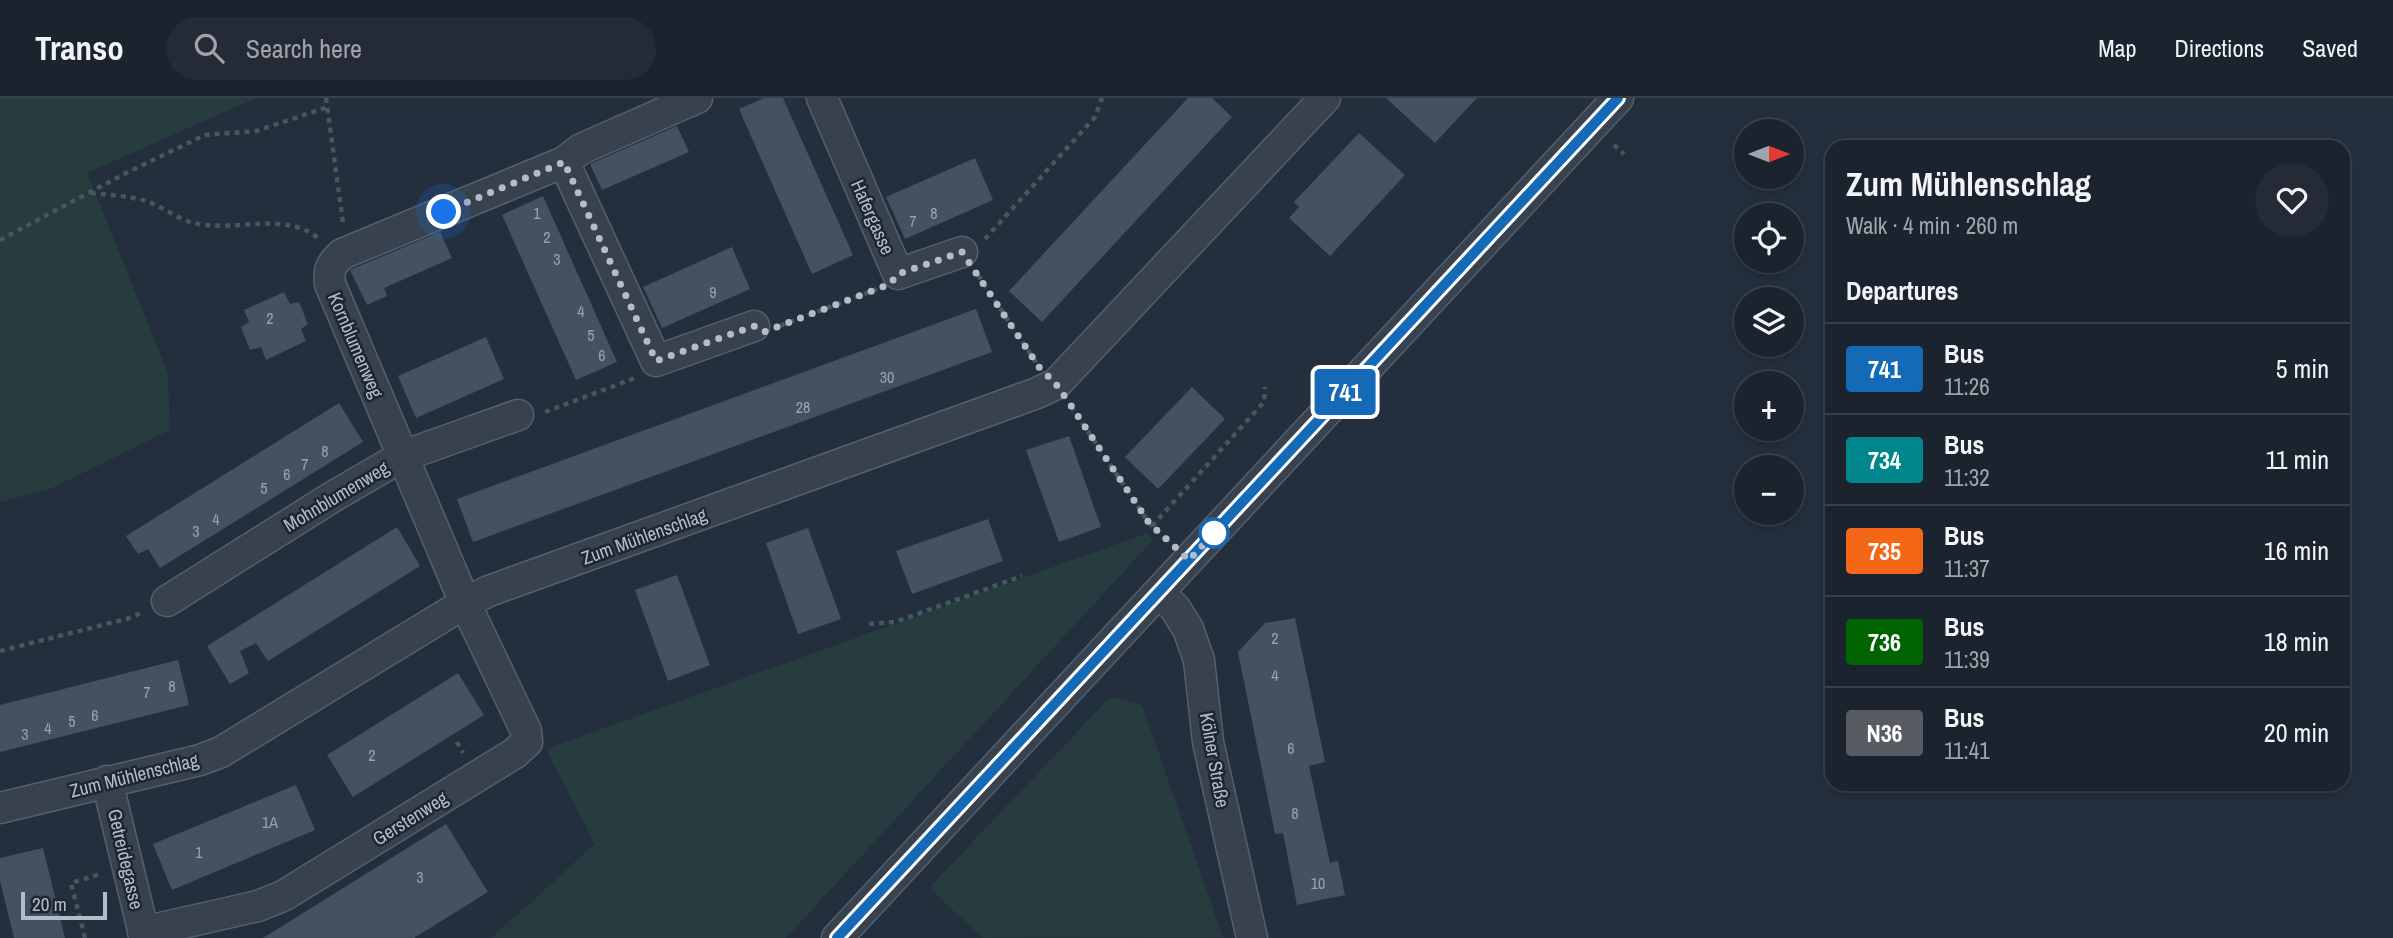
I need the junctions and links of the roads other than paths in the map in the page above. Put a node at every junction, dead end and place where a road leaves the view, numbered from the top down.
1 (697, 98) edge
2 (822, 98) edge
3 (1325, 98) edge
4 (1618, 98) edge
5 (564, 162) junction
6 (962, 252) road end
7 (754, 326) road end
8 (517, 415) road end
9 (403, 456) junction
10 (1158, 593) junction
11 (167, 601) road end
12 (465, 603) junction
13 (107, 781) junction
14 (0, 808) edge
15 (144, 935) edge
16 (837, 938) edge
17 (1252, 938) edge

1 - 5 street
2 - 6 street, Hafergasse
3 - 12 street, Zum Mühlenschlag
4 - 10 street
5 - 7 street
5 - 9 street, Kornblumenweg
8 - 9 street, Mohnblumenweg
9 - 11 street, Mohnblumenweg
9 - 12 street, Kornblumenweg
10 - 16 street
10 - 17 street, Kölner Straße
12 - 13 street, Zum Mühlenschlag
12 - 15 street, Gerstenweg
13 - 14 street, Zum Mühlenschlag
13 - 15 street, Getreidegasse

